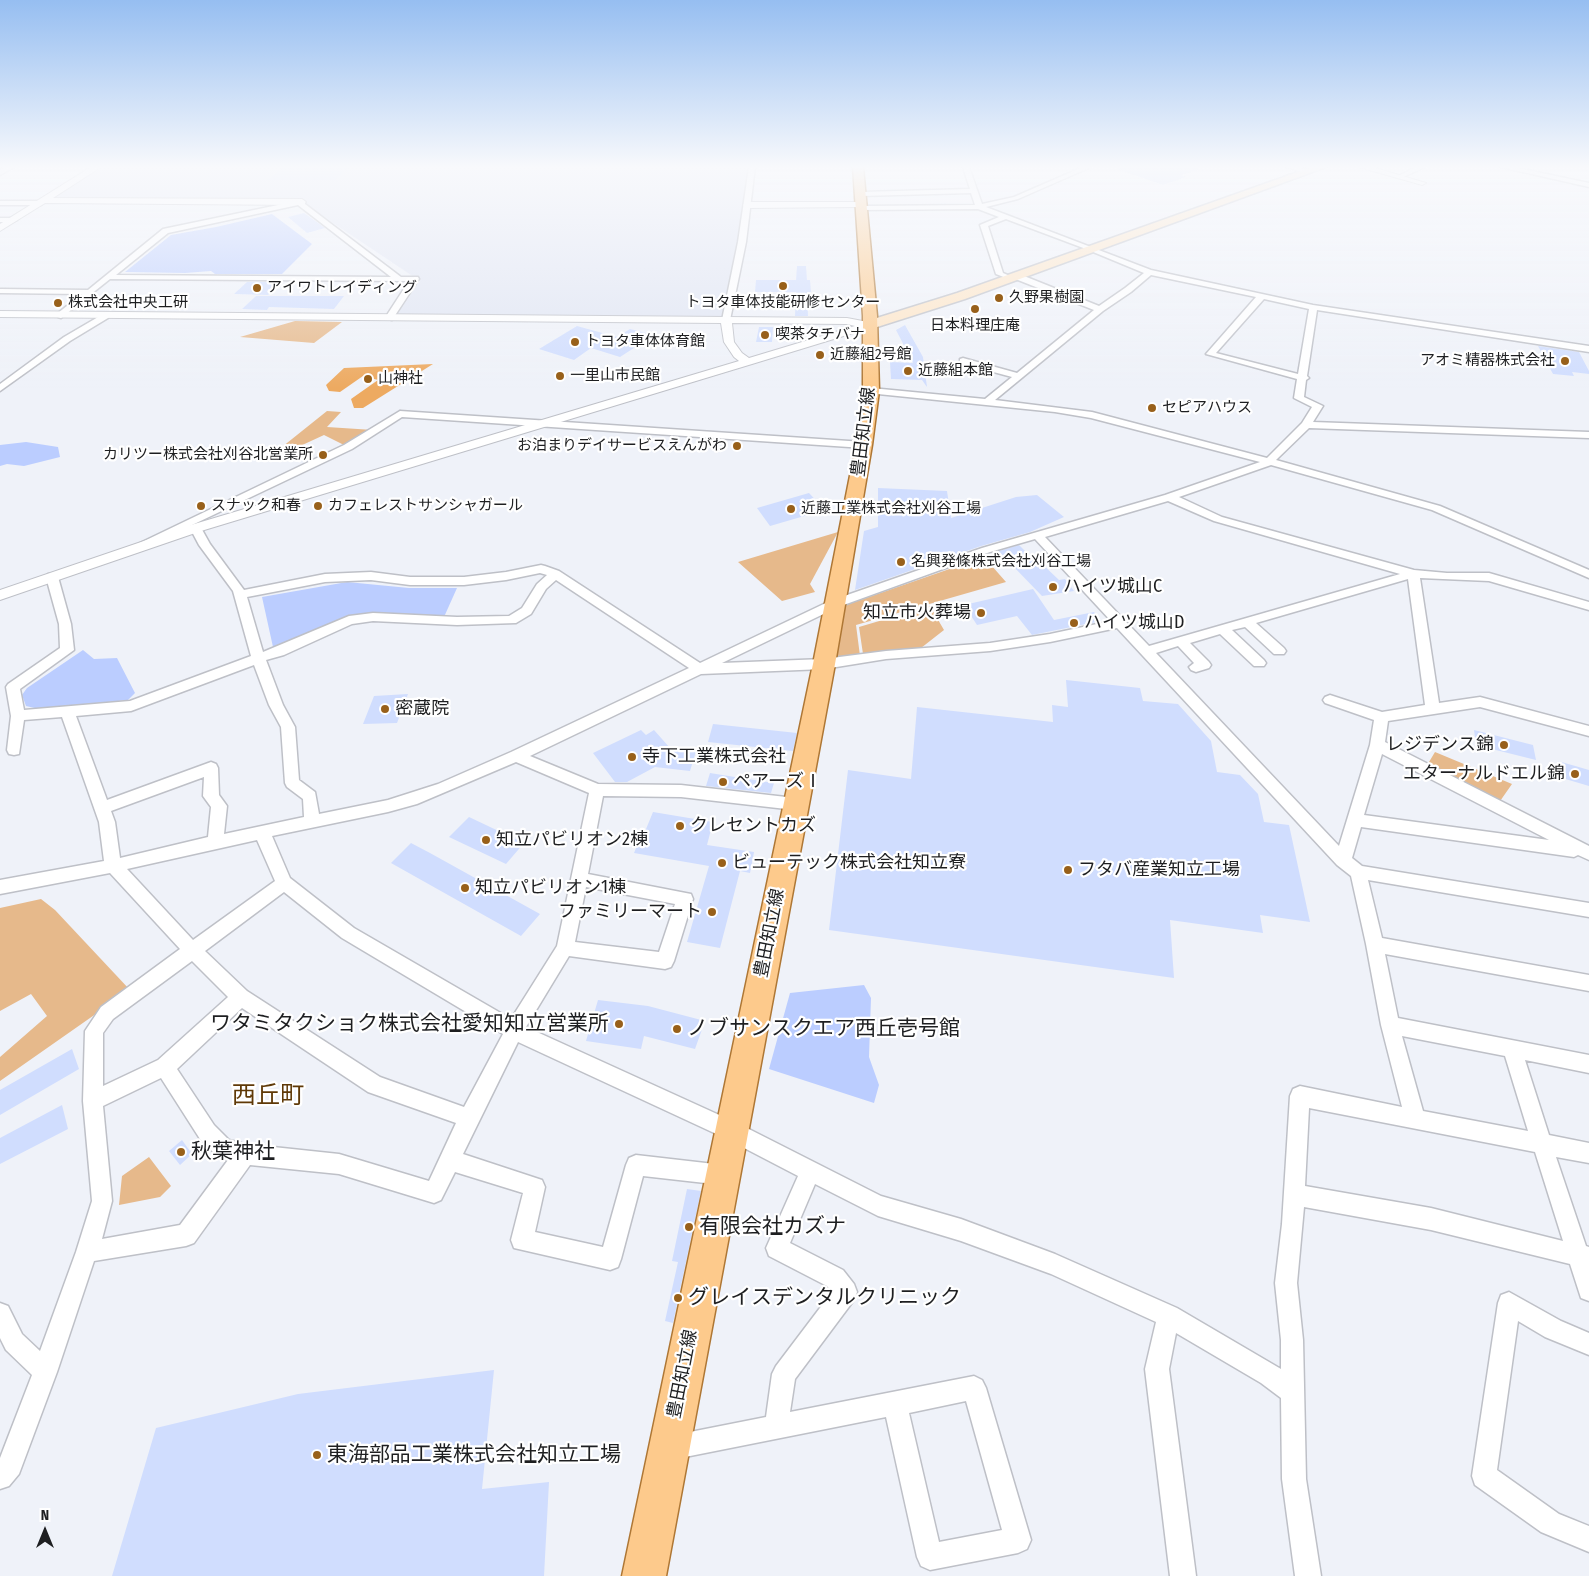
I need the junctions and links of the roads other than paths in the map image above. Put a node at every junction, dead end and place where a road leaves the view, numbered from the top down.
1 (155, 241) edge
2 (348, 241) edge
3 (741, 241) edge
4 (864, 241) edge
5 (989, 241) edge
6 (1068, 241) edge
7 (1109, 241) edge
8 (1109, 241) edge
9 (1088, 248) junction
10 (1149, 272) junction
11 (1011, 276) junction
12 (108, 277) junction
13 (399, 279) junction
14 (0, 291) edge
15 (90, 292) junction
16 (1261, 297) junction
17 (1313, 307) junction
18 (1100, 309) junction
19 (0, 314) edge
20 (61, 315) junction
21 (105, 316) junction
22 (389, 318) junction
23 (726, 320) junction
24 (869, 326) junction
25 (1589, 349) edge
26 (963, 361) dead end
27 (748, 362) junction
28 (1019, 376) junction
29 (1304, 378) junction
30 (5, 380) edge
31 (0, 388) edge
32 (871, 391) junction
33 (987, 402) junction
34 (536, 424) junction
35 (1306, 425) junction
36 (1589, 435) edge
37 (864, 445) junction
38 (1268, 463) junction
39 (1168, 497) junction
40 (236, 500) junction
41 (242, 514) junction
42 (196, 528) junction
43 (1038, 536) junction
44 (140, 546) junction
45 (555, 574) junction
46 (1413, 574) junction
47 (1589, 574) edge
48 (52, 577) junction
49 (0, 595) edge
50 (239, 595) junction
51 (834, 604) junction
52 (1589, 606) edge
53 (1248, 623) junction
54 (1120, 624) junction
55 (1224, 630) junction
56 (1180, 641) junction
57 (1146, 651) junction
58 (1278, 651) dead end
59 (258, 658) junction
60 (1259, 663) dead end
61 (824, 664) junction
62 (1196, 667) dead end
63 (699, 669) junction
64 (13, 687) junction
65 (0, 693) edge
66 (1330, 700) dead end
67 (1433, 710) junction
68 (68, 713) junction
69 (18, 716) junction
70 (1382, 717) junction
71 (1589, 731) edge
72 (1377, 745) junction
73 (14, 750) dead end
74 (516, 756) junction
75 (597, 790) junction
76 (795, 804) junction
77 (102, 808) junction
78 (1354, 820) junction
79 (312, 822) junction
80 (262, 832) junction
81 (214, 842) junction
82 (1587, 852) edge
83 (1343, 860) junction
84 (112, 866) junction
85 (1358, 872) junction
86 (580, 879) junction
87 (284, 883) junction
88 (0, 887) edge
89 (1589, 910) edge
90 (1375, 944) junction
91 (565, 948) junction
92 (192, 950) junction
93 (1589, 983) edge
94 (241, 997) junction
95 (1390, 1025) junction
96 (514, 1031) junction
97 (1512, 1050) junction
98 (1589, 1064) edge
99 (165, 1066) junction
100 (93, 1101) junction
101 (469, 1118) junction
102 (1415, 1119) junction
103 (732, 1130) junction
104 (1542, 1144) junction
105 (1589, 1153) edge
106 (245, 1154) junction
107 (450, 1160) junction
108 (810, 1171) junction
109 (723, 1175) junction
110 (1295, 1195) junction
111 (87, 1252) junction
112 (1584, 1257) edge
113 (1589, 1290) edge
114 (0, 1314) edge
115 (1169, 1316) junction
116 (1589, 1344) edge
117 (45, 1372) junction
118 (1294, 1392) junction
119 (895, 1404) junction
120 (776, 1427) junction
121 (668, 1449) junction
122 (0, 1477) edge
123 (1589, 1539) edge
124 (644, 1576) edge
125 (1183, 1576) edge
126 (1308, 1576) edge

1 - 12 street
2 - 13 street
3 - 23 street
4 - 24 main road, 豊田知立線
5 - 11 street
6 - 9 street
7 - 9 main road
8 - 9 main road
9 - 10 street
9 - 11 main road
10 - 16 street
10 - 18 street
11 - 18 street
11 - 24 main road
12 - 13 street
12 - 15 street
13 - 22 street
14 - 15 street
15 - 20 street
16 - 17 street
16 - 29 street
17 - 25 street
17 - 29 street
18 - 28 street
19 - 20 street
20 - 21 street
21 - 22 street
21 - 30 street
22 - 23 street
23 - 24 street
23 - 27 street
24 - 27 street
24 - 32 main road, 豊田知立線
26 - 28 street
27 - 34 street
28 - 33 street
29 - 35 street
30 - 31 street
32 - 33 street
32 - 37 main road, 豊田知立線
33 - 38 street
34 - 37 street
34 - 40 street
34 - 41 street
35 - 36 street
35 - 38 street
37 - 51 main road, 豊田知立線
38 - 39 street
38 - 47 street
39 - 43 street
39 - 46 street
40 - 41 street
40 - 44 street
41 - 42 street
42 - 44 street
42 - 50 street
43 - 51 street
43 - 54 street
44 - 48 street
45 - 50 street
45 - 59 street
45 - 63 street
46 - 52 street
46 - 53 street
46 - 67 street
48 - 49 street
48 - 64 street
50 - 59 street
51 - 61 main road, 豊田知立線
51 - 63 street
53 - 55 street
53 - 58 street
54 - 57 street
54 - 61 street
55 - 56 street
55 - 60 street
56 - 57 street
56 - 62 street
57 - 83 street
59 - 68 street
59 - 79 street
61 - 63 street
61 - 76 main road, 豊田知立線
63 - 74 street
64 - 65 street
64 - 69 street
66 - 70 street
67 - 70 street
67 - 71 street
68 - 69 street
68 - 77 street
69 - 73 street
70 - 72 street
72 - 78 street
72 - 82 street
74 - 75 street
74 - 79 street
75 - 76 street
75 - 86 street
76 - 103 main road, 豊田知立線
77 - 81 street
77 - 84 street
78 - 82 street
78 - 83 street
79 - 80 street
80 - 81 street
80 - 87 street
81 - 84 street
83 - 85 street
84 - 88 street
84 - 92 street
85 - 89 street
85 - 90 street
86 - 91 street
86 - 91 street
87 - 92 street
87 - 96 street
90 - 93 street
90 - 95 street
91 - 96 street
92 - 94 street
92 - 100 street
94 - 99 street
94 - 101 street
95 - 97 street
95 - 102 street
96 - 101 street
96 - 103 street
97 - 98 street
97 - 104 street
99 - 100 street
99 - 106 street
100 - 111 street
101 - 107 street
102 - 104 street
102 - 110 street
103 - 108 street
103 - 109 main road, 豊田知立線
104 - 105 street
104 - 112 street
106 - 107 street
106 - 111 street
107 - 109 street
108 - 115 street
108 - 120 street
109 - 121 main road, 豊田知立線
110 - 112 street
110 - 118 street
111 - 117 street
112 - 113 street
114 - 117 street
115 - 118 street
115 - 125 street
116 - 123 street
117 - 122 street
118 - 126 street
119 - 119 street
119 - 120 street
120 - 121 street
121 - 124 main road, 豊田知立線

